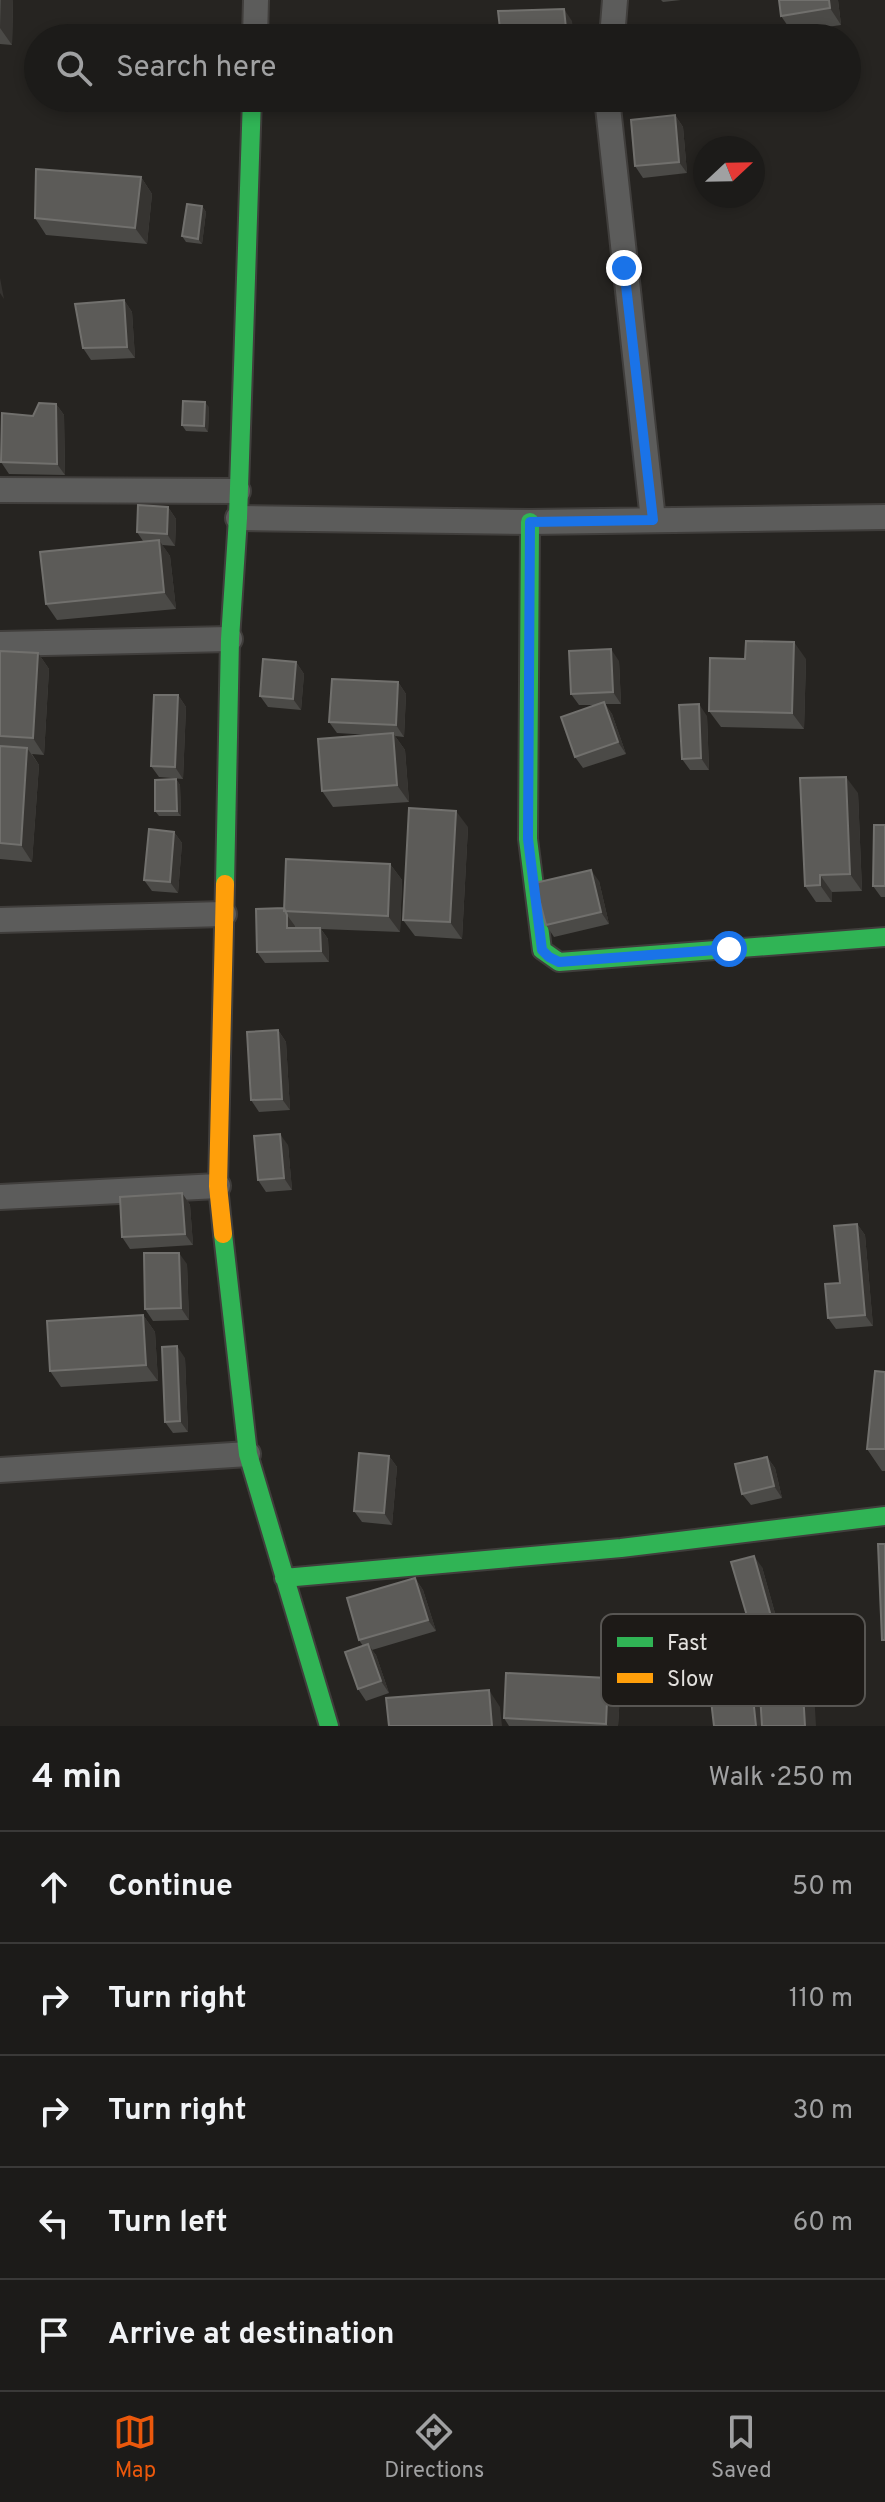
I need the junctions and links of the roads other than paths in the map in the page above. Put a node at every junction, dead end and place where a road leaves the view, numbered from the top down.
1 (256, 0) edge
2 (615, 0) edge
3 (255, 24) edge
4 (613, 24) edge
5 (252, 112) edge
6 (609, 112) edge
7 (0, 490) edge
8 (238, 491) junction
9 (885, 517) edge
10 (238, 518) junction
11 (653, 520) junction
12 (530, 522) junction
13 (230, 639) junction
14 (0, 644) edge
15 (224, 914) junction
16 (0, 920) edge
17 (885, 937) edge
18 (218, 1186) junction
19 (0, 1197) edge
20 (248, 1454) junction
21 (0, 1470) edge
22 (885, 1516) edge
23 (284, 1578) junction
24 (329, 1726) edge

1 - 3 street
2 - 4 street
5 - 8 street
6 - 11 street
7 - 8 street
8 - 10 street
9 - 11 street
10 - 12 street
10 - 13 street
11 - 12 street
12 - 17 street
13 - 14 street
13 - 15 street
15 - 16 street
15 - 18 street
18 - 19 street
18 - 20 street
20 - 21 street
20 - 23 street
22 - 23 street
23 - 24 street

